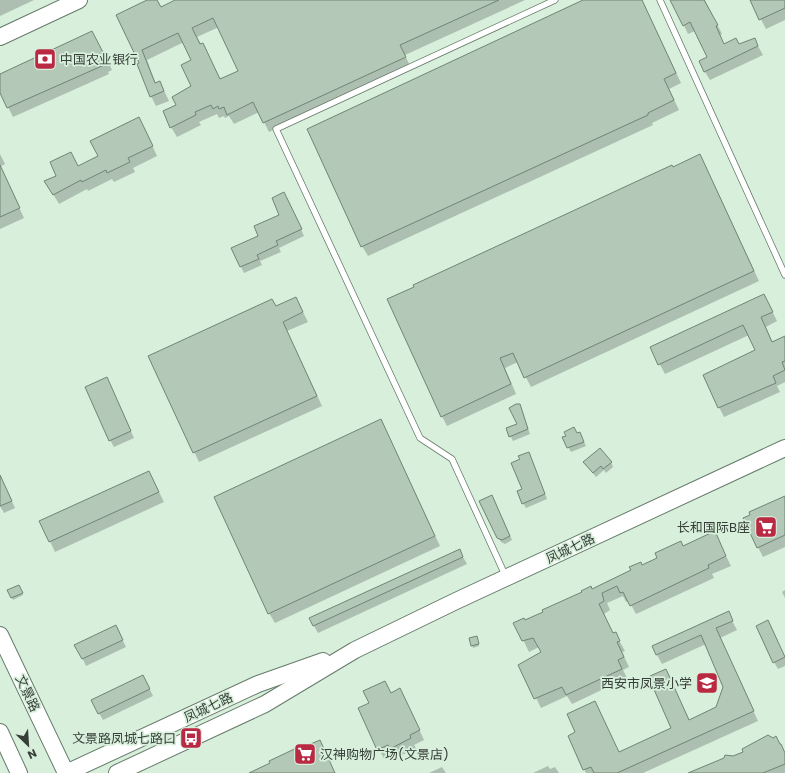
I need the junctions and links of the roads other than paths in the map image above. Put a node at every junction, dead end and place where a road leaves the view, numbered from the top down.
1 (79, 0) edge
2 (555, 0) edge
3 (660, 0) edge
4 (0, 37) edge
5 (785, 275) edge
6 (785, 448) edge
7 (506, 578) junction
8 (0, 635) edge
9 (355, 650) junction
10 (0, 732) edge
11 (19, 773) edge
12 (66, 773) edge
13 (117, 773) edge

1 - 4 street
2 - 7 lane
3 - 5 lane
6 - 7 street, 凤城七路
7 - 9 street, 凤城七路
8 - 12 street, 文景路
9 - 12 street, 凤城七路
9 - 13 street, 凤城七路
10 - 11 street

